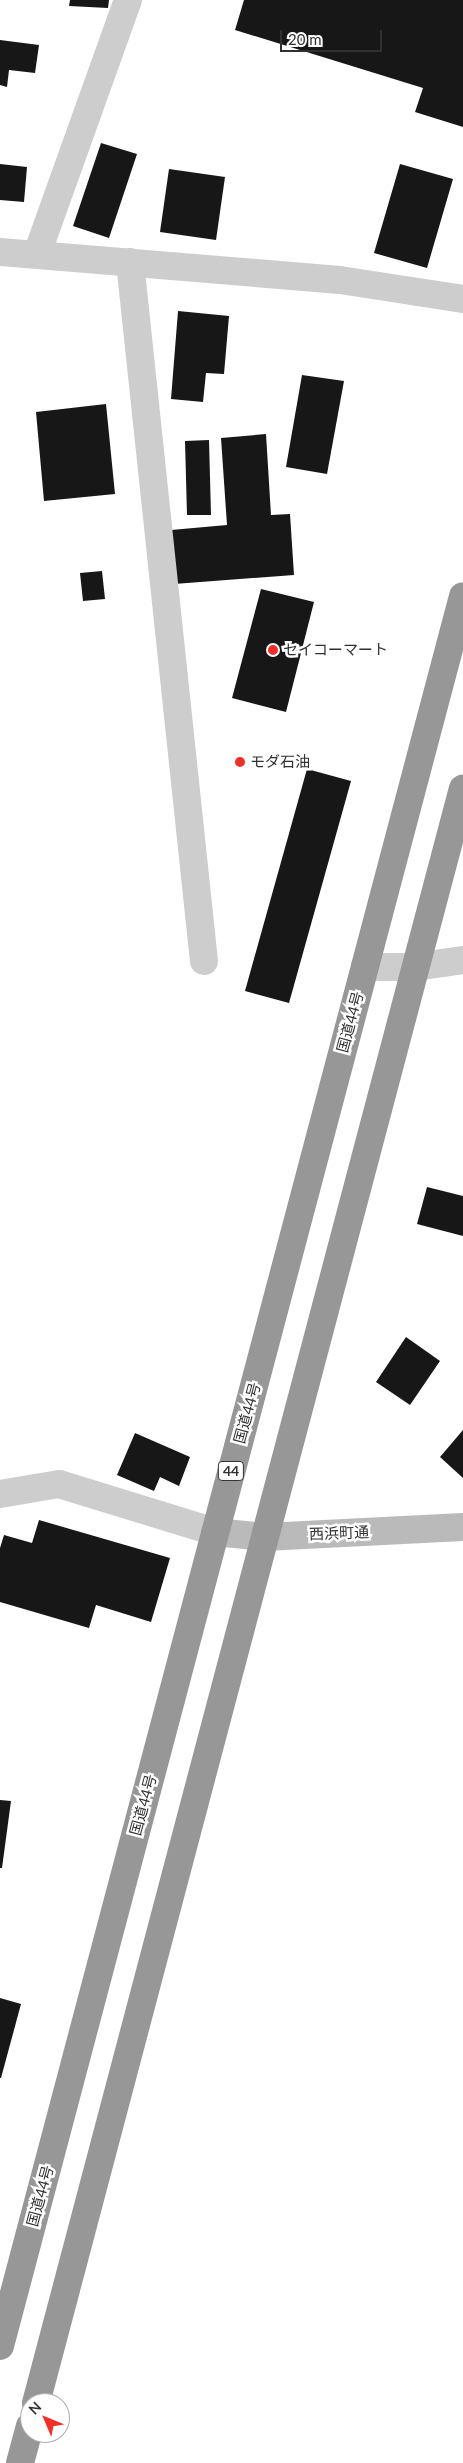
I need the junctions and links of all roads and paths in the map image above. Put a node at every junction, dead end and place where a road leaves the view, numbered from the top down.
1 (128, 0) edge
2 (0, 252) edge
3 (38, 254) junction
4 (130, 262) junction
5 (463, 299) edge
6 (463, 596) edge
7 (463, 788) edge
8 (463, 960) edge
9 (204, 961) dead end
10 (365, 967) junction
11 (415, 967) junction
12 (0, 1494) edge
13 (463, 1527) edge
14 (215, 1532) junction
15 (265, 1536) junction
16 (0, 2346) edge
17 (39, 2393) edge
18 (25, 2443) edge
19 (20, 2463) edge

1 - 3 street
2 - 3 street
3 - 4 street
4 - 5 street
4 - 9 street
6 - 10 highway, 国道44号 / 44
7 - 11 highway
8 - 11 street
10 - 11 street
10 - 14 highway, 国道44号 / 44
11 - 15 highway
12 - 14 street
13 - 15 street, 西浜町通
14 - 15 street, 西浜町通
14 - 16 highway, 国道44号 / 44
15 - 17 highway
18 - 19 highway

